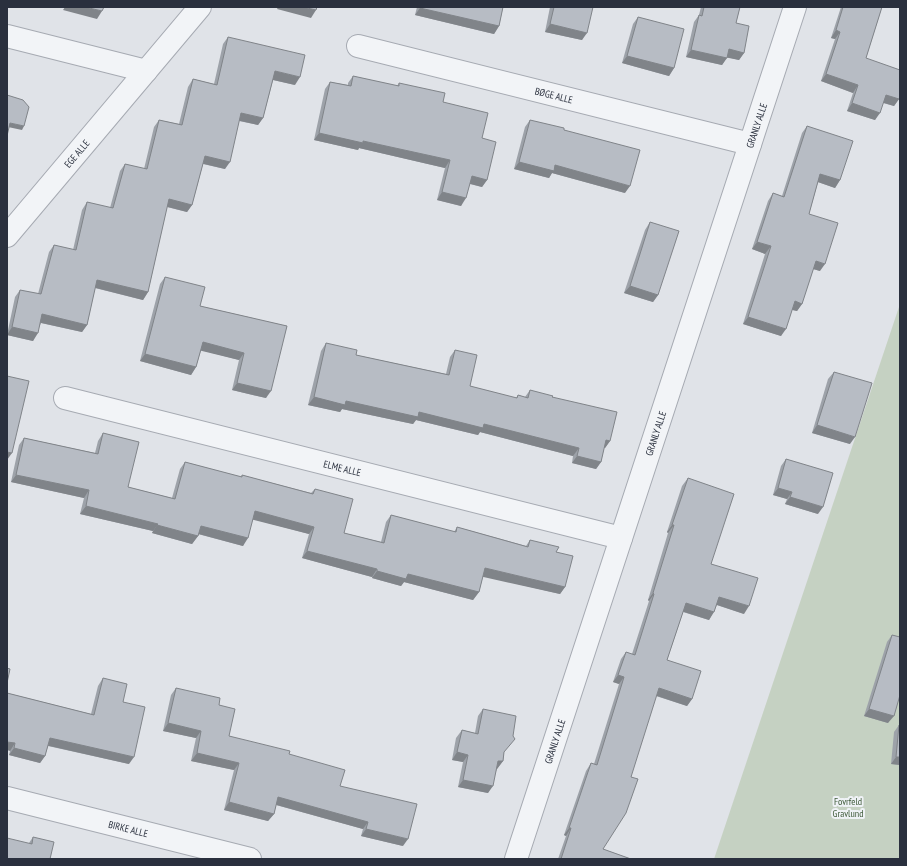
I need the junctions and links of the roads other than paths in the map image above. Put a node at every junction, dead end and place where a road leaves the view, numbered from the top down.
1 (200, 7) edge
2 (795, 7) edge
3 (7, 36) edge
4 (358, 46) dead end
5 (146, 71) junction
6 (750, 144) junction
7 (7, 236) edge
8 (65, 398) dead end
9 (621, 538) junction
10 (7, 798) edge
11 (250, 859) edge
12 (516, 859) edge

1 - 5 street, EGE ALLE
2 - 6 street, GRANLY ALLE
3 - 5 street
4 - 6 street, BØGE ALLE
5 - 7 street, EGE ALLE
6 - 9 street, GRANLY ALLE
8 - 9 street, ELME ALLE
9 - 12 street, GRANLY ALLE
10 - 11 street, BIRKE ALLE

